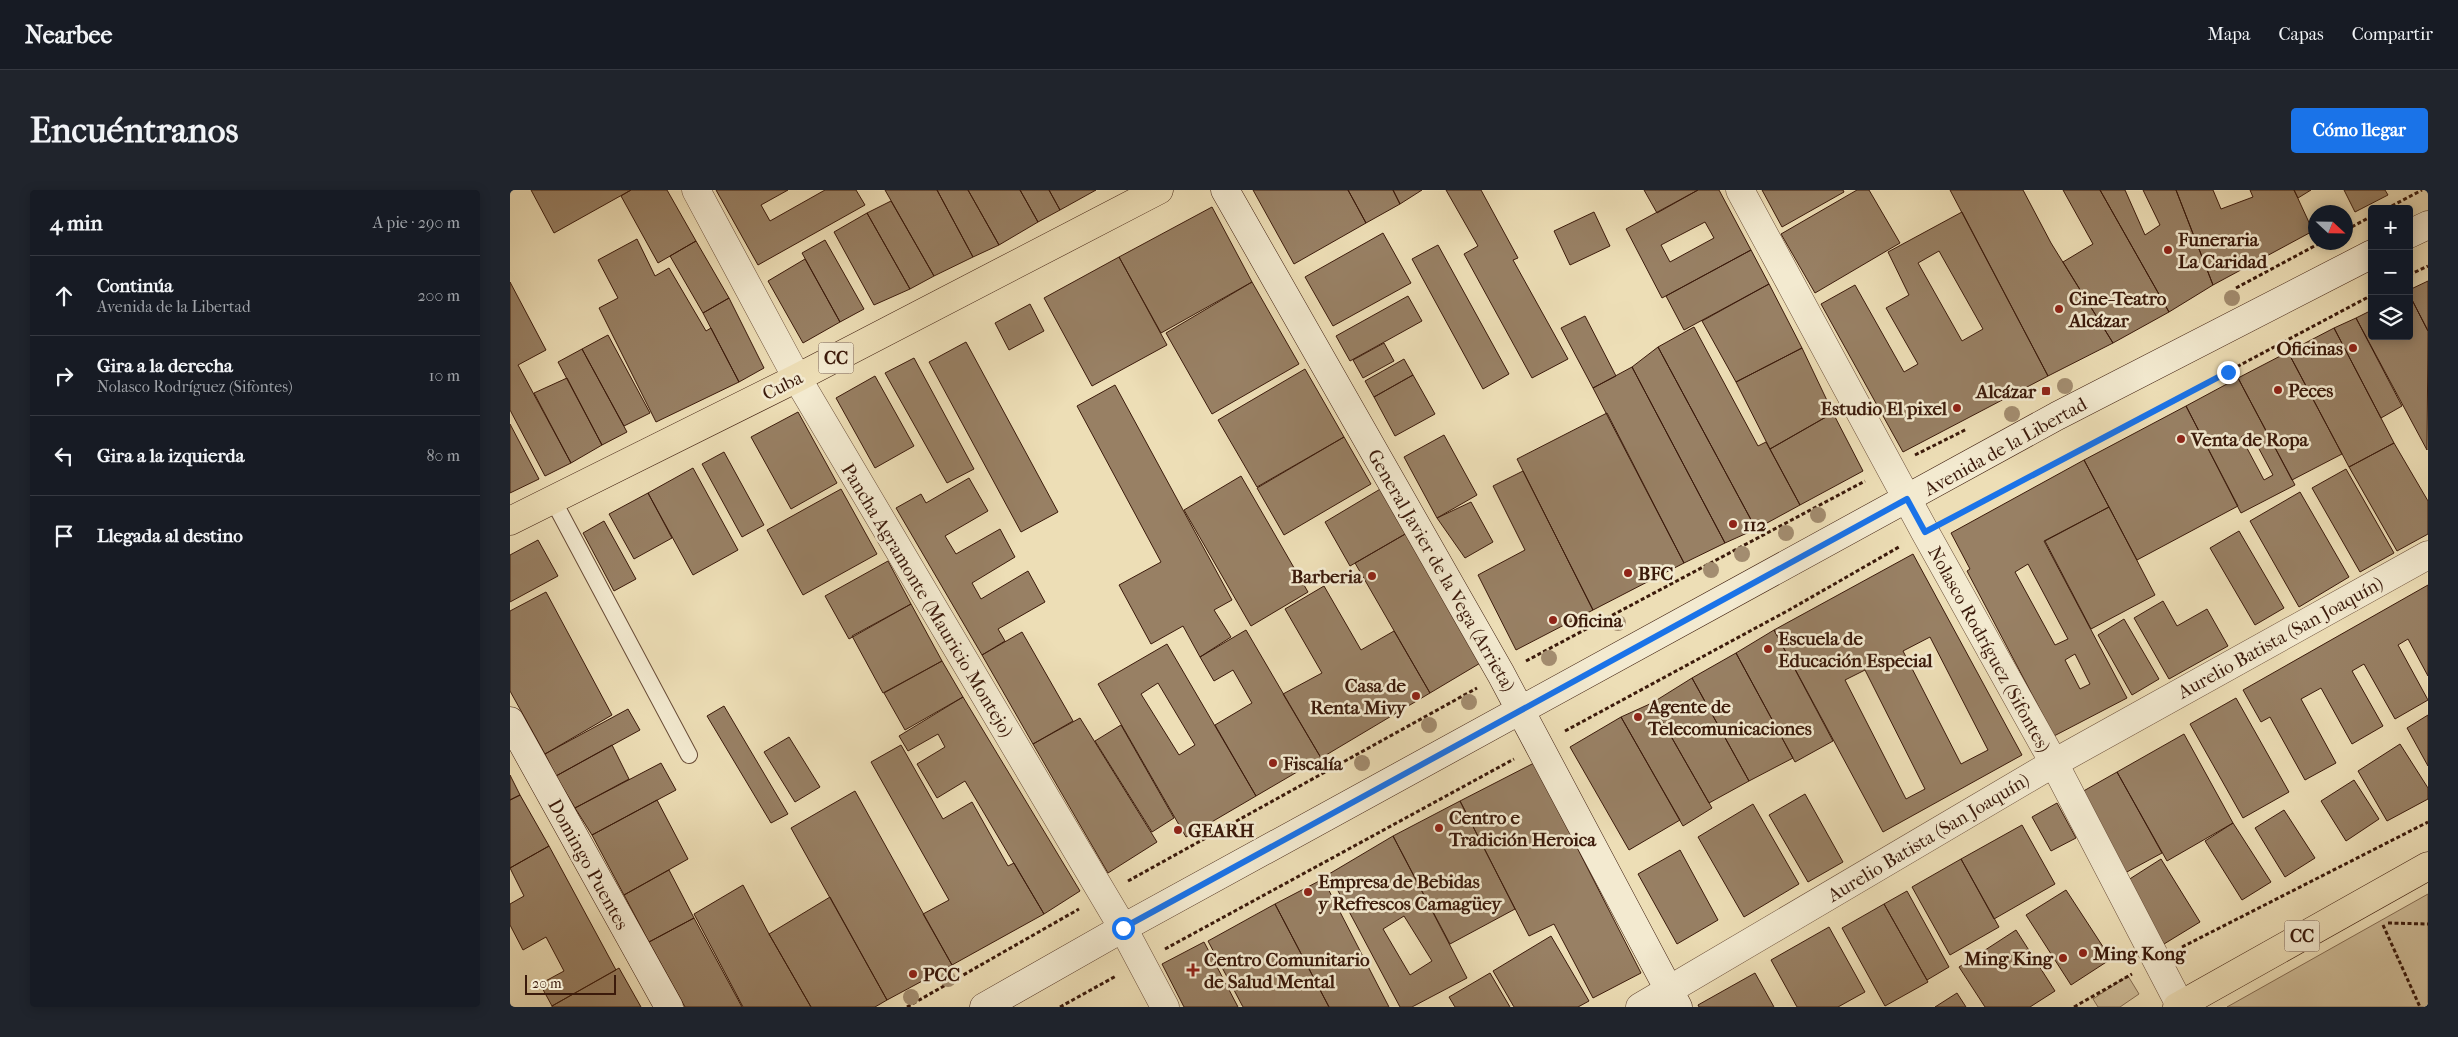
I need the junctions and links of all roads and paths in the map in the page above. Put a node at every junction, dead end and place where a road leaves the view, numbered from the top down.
1 (696, 190) edge
2 (1159, 190) edge
3 (1225, 190) edge
4 (1740, 190) edge
5 (2422, 190) edge
6 (2394, 205) edge
7 (2368, 218) edge
8 (2428, 225) edge
9 (2353, 226) edge
10 (2413, 232) edge
11 (2308, 249) edge
12 (2368, 256) edge
13 (2428, 266) edge
14 (2413, 274) edge
15 (2234, 289) dead end
16 (2368, 297) edge
17 (797, 378) junction
18 (1969, 428) dead end
19 (1890, 468) junction
20 (1907, 499) junction
21 (553, 500) junction
22 (510, 521) edge
23 (1925, 532) junction
24 (2428, 555) edge
25 (1502, 674) junction
26 (1522, 711) junction
27 (510, 721) edge
28 (1540, 745) junction
29 (689, 755) dead end
30 (2054, 763) junction
31 (2428, 822) edge
32 (2428, 866) edge
33 (1103, 895) junction
34 (2428, 924) edge
35 (1123, 928) junction
36 (2157, 960) junction
37 (1140, 962) junction
38 (1674, 999) edge
39 (2179, 1006) edge
40 (669, 1007) edge
41 (907, 1007) edge
42 (984, 1007) edge
43 (1060, 1007) edge
44 (1165, 1007) edge
45 (1640, 1007) edge
46 (2074, 1007) edge
47 (2420, 1007) edge

1 - 17 street, Pancha Agramonte (Mauricio Montejo)
2 - 17 main road, Cuba / CC
3 - 25 street, General Javier de la Vega (Arrieta)
4 - 19 street, Nolasco Rodríguez (Sifontes)
5 - 6 path
7 - 9 path
8 - 10 street
11 - 15 path
12 - 20 street, Avenida de la Libertad
13 - 14 path
16 - 23 path
17 - 21 main road, Cuba / CC
17 - 33 street, Pancha Agramonte (Mauricio Montejo)
18 - 19 path
19 - 20 street, Nolasco Rodríguez (Sifontes)
19 - 25 path
20 - 23 street, Nolasco Rodríguez (Sifontes)
20 - 26 street, Avenida de la Libertad
21 - 22 main road, Cuba / CC
21 - 29 lane
23 - 28 path
23 - 30 street, Nolasco Rodríguez (Sifontes)
24 - 30 street, Aurelio Batista (San Joaquín)
25 - 26 street, General Javier de la Vega (Arrieta)
25 - 33 path
26 - 28 street, General Javier de la Vega (Arrieta)
26 - 35 street, Avenida de la Libertad
27 - 40 street, Domingo Puentes
28 - 37 path
28 - 38 street, General Javier de la Vega (Arrieta)
30 - 36 street, Nolasco Rodríguez (Sifontes)
30 - 38 street, Aurelio Batista (San Joaquín)
31 - 36 path
32 - 39 main road, CC
33 - 35 street, Pancha Agramonte (Mauricio Montejo)
33 - 41 path
34 - 47 path
35 - 37 street, Pancha Agramonte (Mauricio Montejo)
35 - 42 street, Avenida de la Libertad
36 - 39 street, Nolasco Rodríguez (Sifontes)
36 - 46 path
37 - 43 path
37 - 44 street, Pancha Agramonte (Mauricio Montejo)
38 - 45 street, Aurelio Batista (San Joaquín)

